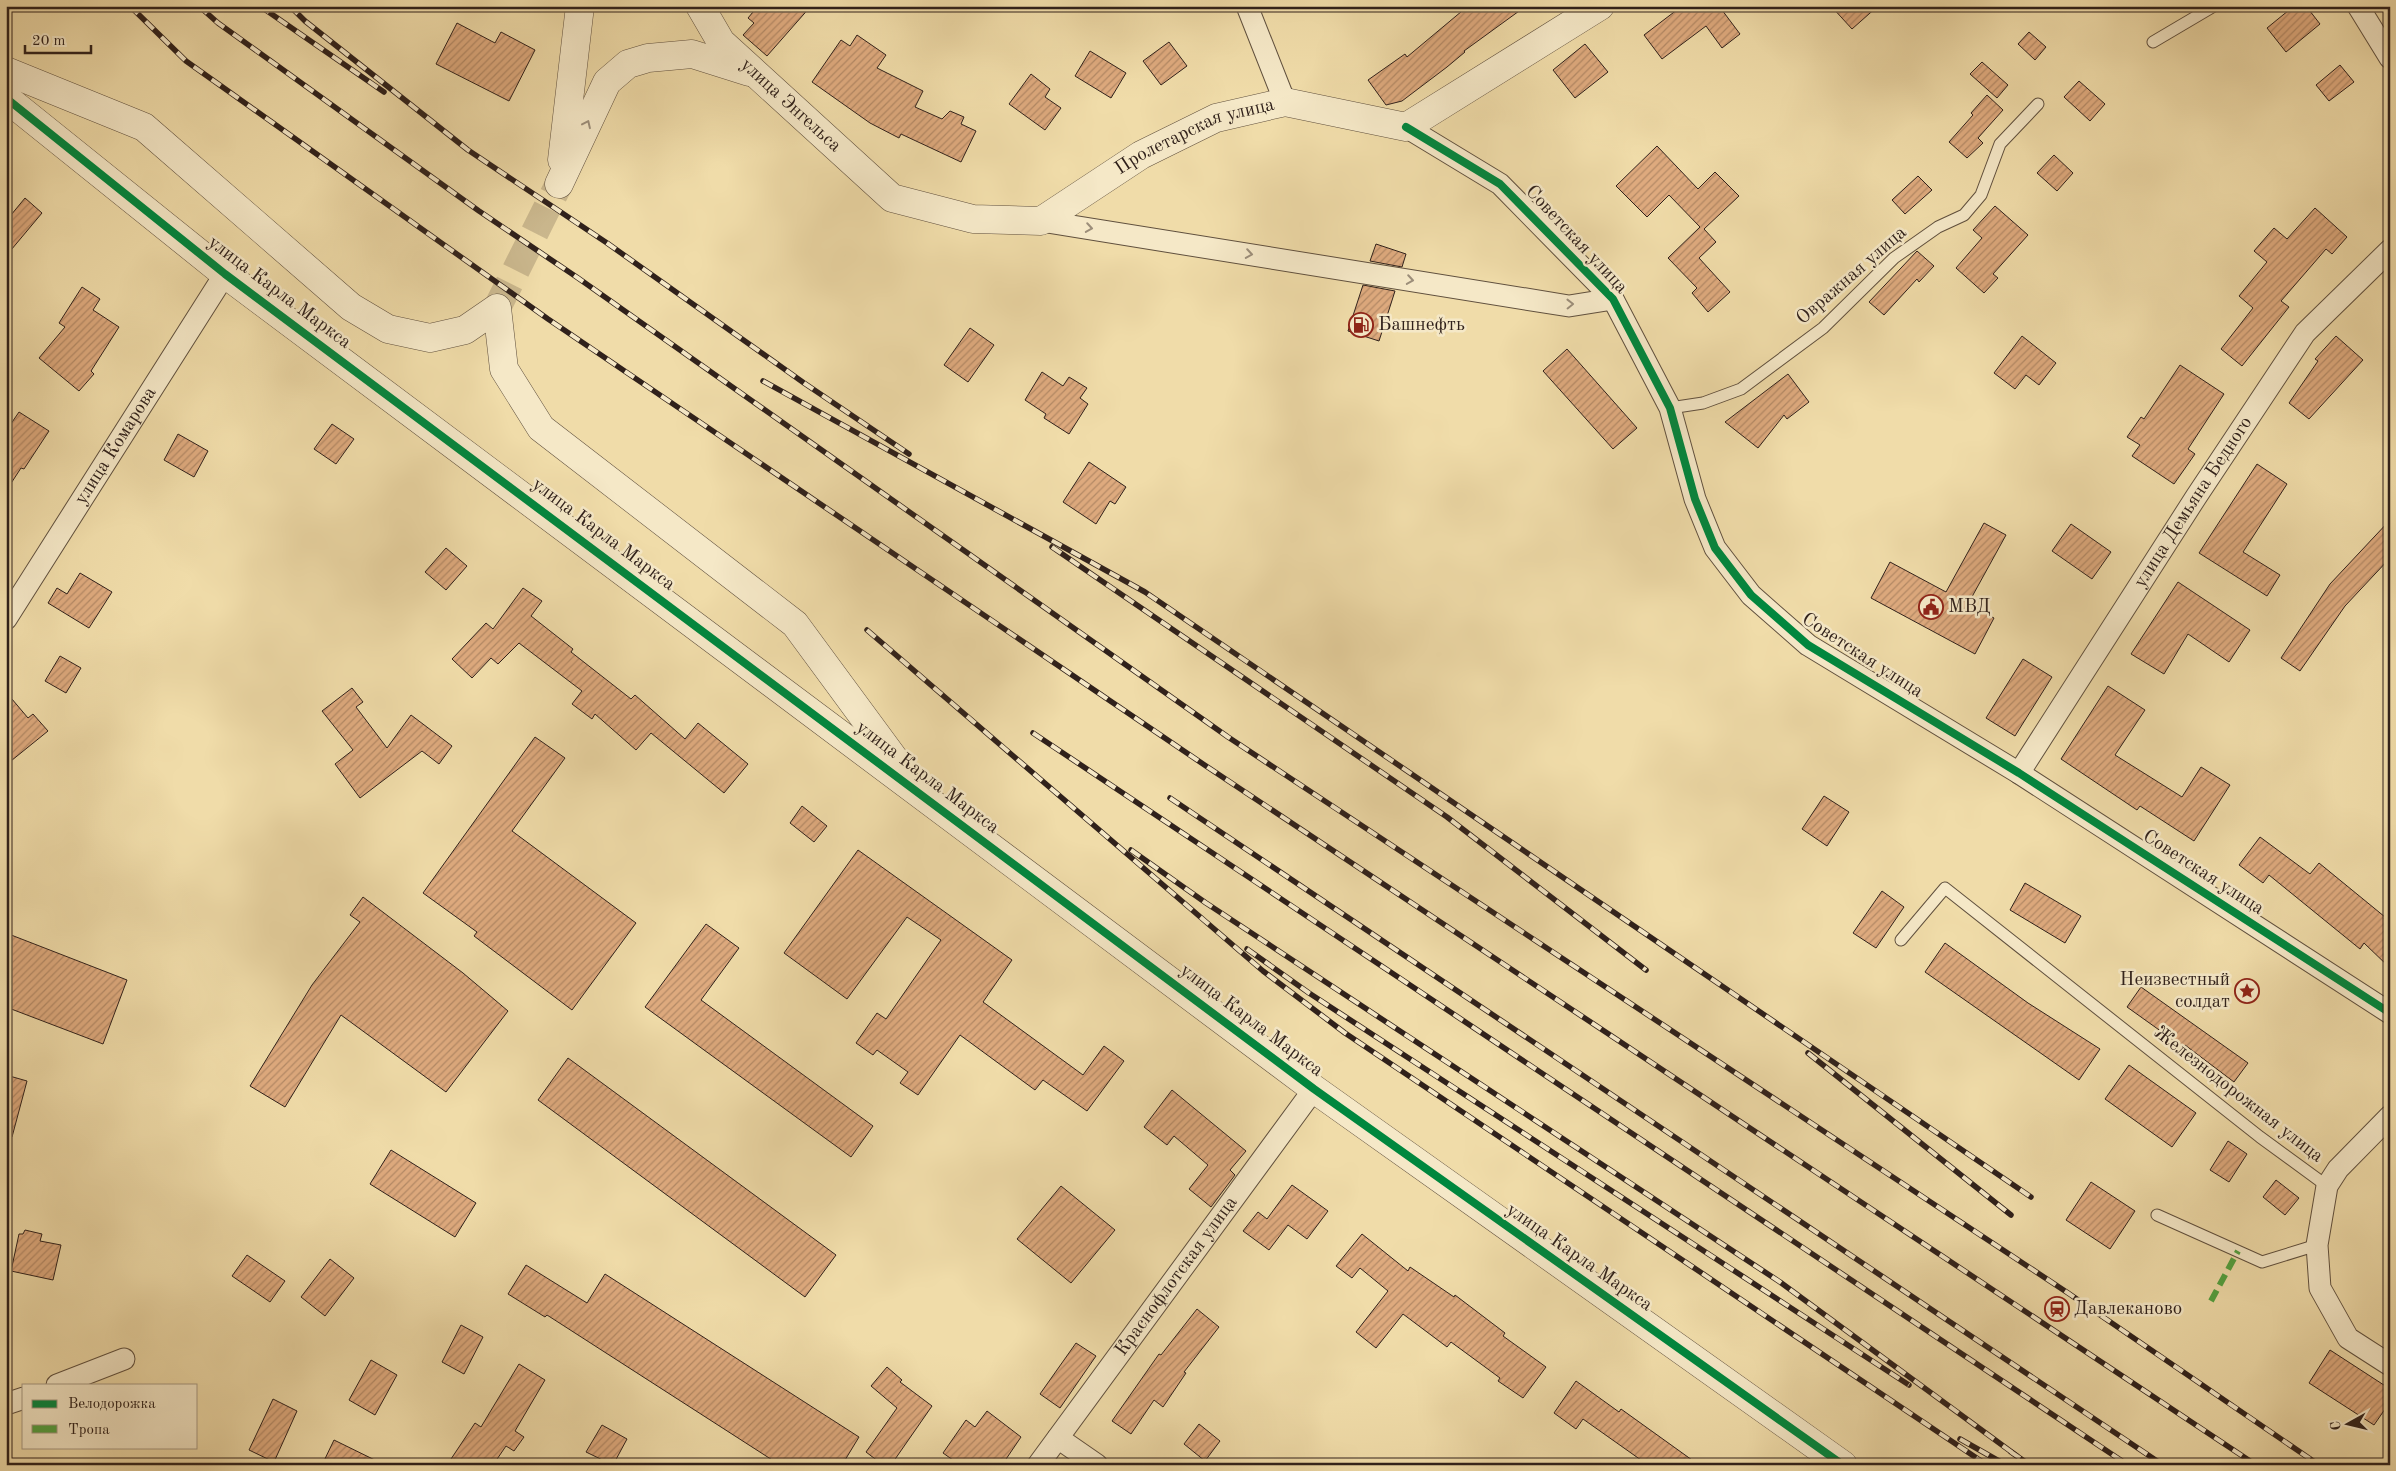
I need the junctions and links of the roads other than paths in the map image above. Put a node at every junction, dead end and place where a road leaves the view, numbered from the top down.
1 (580, 6) edge
2 (700, 6) edge
3 (1247, 6) edge
4 (1600, 6) edge
5 (2214, 6) edge
6 (2358, 6) edge
7 (2153, 42) dead end
8 (2390, 58) edge
9 (6, 71) edge
10 (757, 75) junction
11 (6, 98) edge
12 (1285, 102) junction
13 (2038, 104) dead end
14 (1406, 127) junction
15 (1041, 221) junction
16 (2390, 250) edge
17 (225, 274) junction
18 (1613, 299) junction
19 (1670, 408) junction
20 (6, 619) edge
21 (2019, 773) junction
22 (919, 792) junction
23 (1901, 940) dead end
24 (2390, 1014) edge
25 (1314, 1089) junction
26 (2390, 1116) edge
27 (2327, 1186) junction
28 (2157, 1215) dead end
29 (2317, 1245) junction
30 (124, 1358) dead end
31 (2390, 1365) edge
32 (59, 1384) edge
33 (22, 1399) edge
34 (6, 1404) edge
35 (1058, 1438) junction
36 (1038, 1465) edge
37 (1097, 1465) edge
38 (1843, 1465) edge

1 -> 10 street
2 - 10 street, улица Энгельса
3 - 12 street
4 - 14 street
5 - 7 lane
6 - 8 street
9 - 22 street
10 - 15 street, улица Энгельса
11 - 17 street, улица Карла Маркса
12 - 14 street, Пролетарская улица
12 - 15 street, Пролетарская улица
13 - 19 lane, Овражная улица
14 - 18 street, Советская улица
15 -> 18 street
16 - 21 street, улица Демьяна Бедного
17 - 20 street, улица Комарова
17 - 22 street, улица Карла Маркса
18 - 19 street, Советская улица
19 - 21 street, Советская улица
21 - 24 street, Советская улица
22 - 25 street, улица Карла Маркса
23 - 27 lane, Железнодорожная улица
25 - 35 street, Краснофлотская улица
25 - 38 street, улица Карла Маркса
26 - 27 street
27 - 29 street
28 - 29 lane
29 - 31 street
30 - 32 street
33 - 34 street
35 - 36 street, Краснофлотская улица
35 - 37 street

